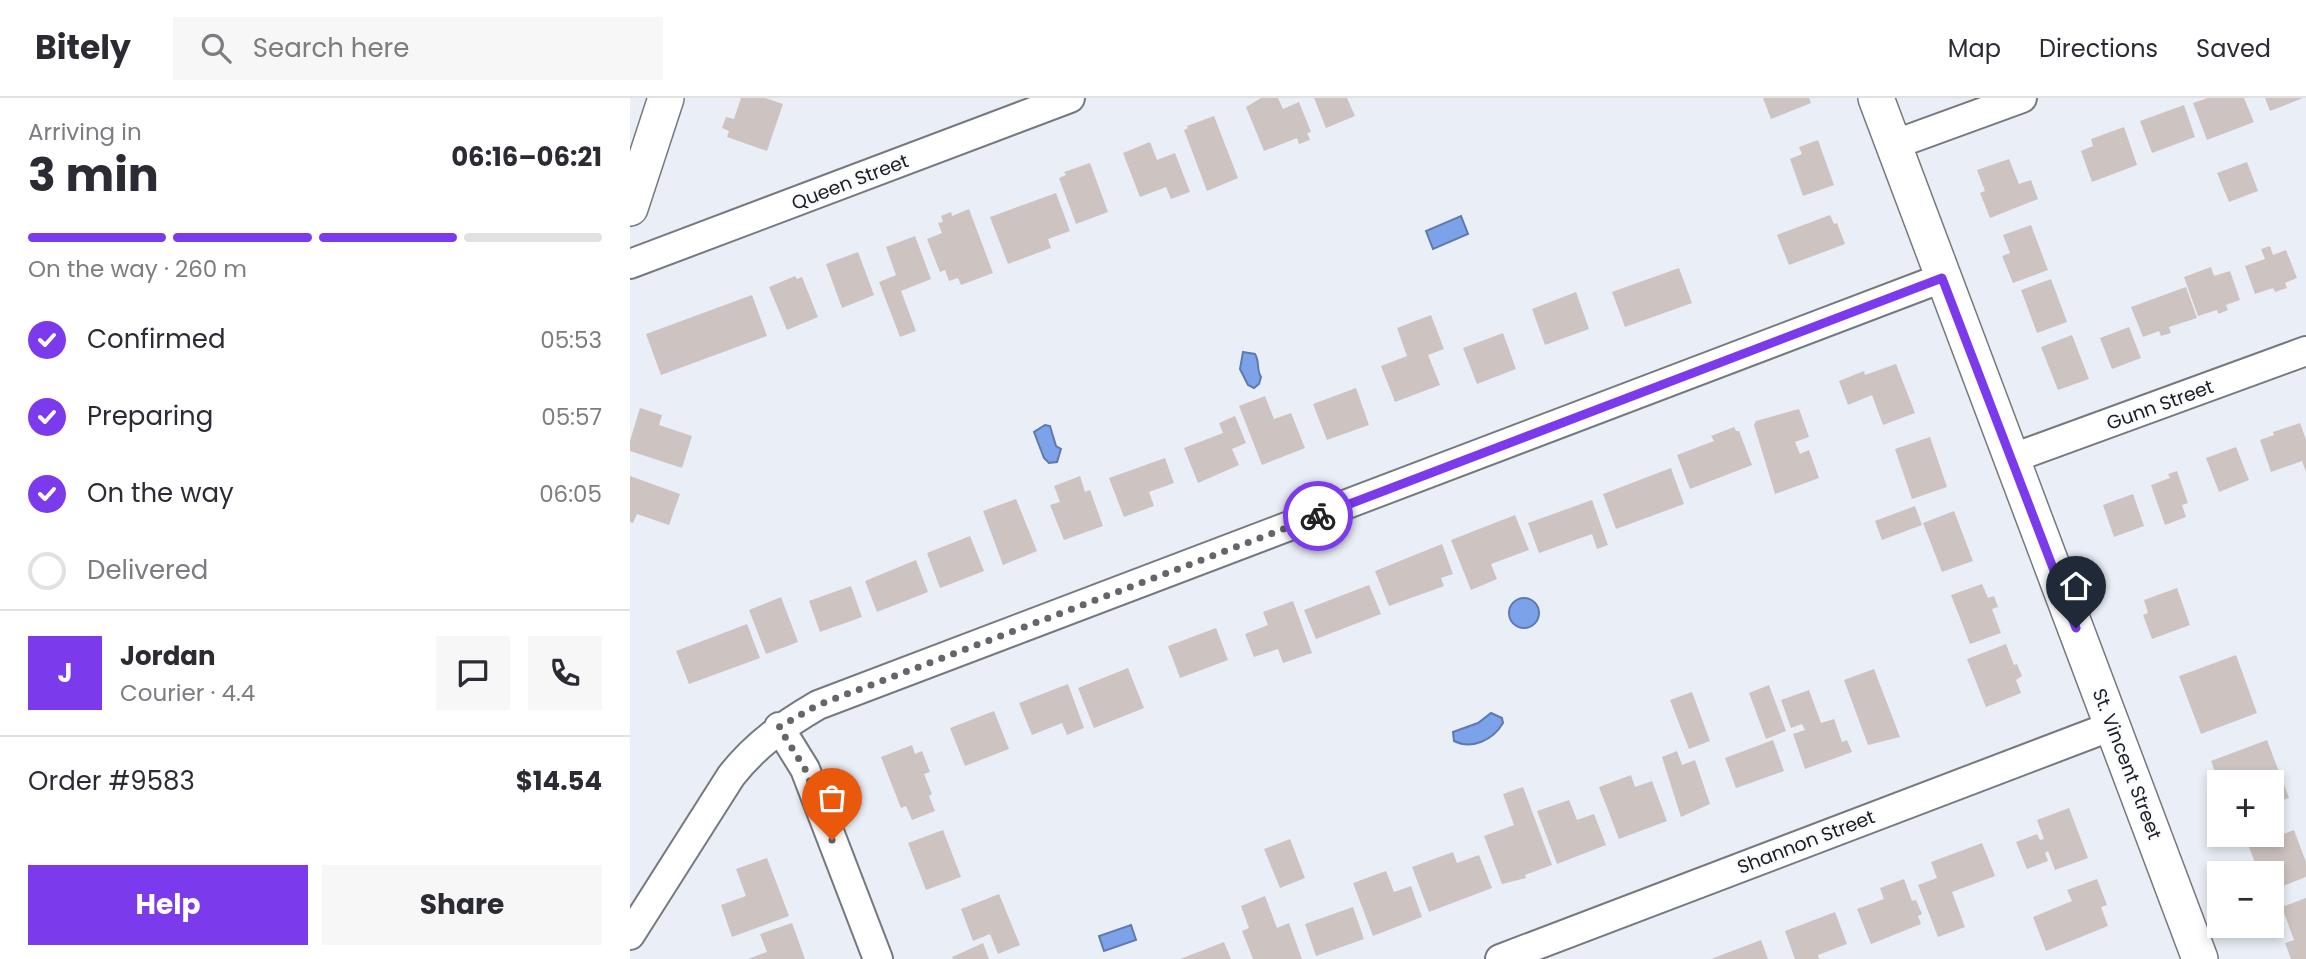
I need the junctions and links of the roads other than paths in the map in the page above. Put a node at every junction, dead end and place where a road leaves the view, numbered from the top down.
1 (666, 98) edge
2 (1070, 98) edge
3 (1876, 98) edge
4 (2022, 98) edge
5 (1893, 145) junction
6 (630, 208) edge
7 (630, 264) edge
8 (1942, 278) junction
9 (2306, 351) edge
10 (2013, 458) junction
11 (2112, 726) junction
12 (779, 727) junction
13 (630, 935) edge
14 (878, 959) edge
15 (1500, 959) edge
16 (2200, 959) edge

1 - 6 main road
2 - 7 street, Queen Street
3 - 5 main road, St. Vincent Street
4 - 5 street
5 - 8 main road, St. Vincent Street
8 - 10 main road, St. Vincent Street
8 - 12 street
9 - 10 street, Gunn Street
10 - 11 main road, St. Vincent Street
11 - 15 street, Shannon Street
11 - 16 main road, St. Vincent Street
12 - 13 street
12 - 14 street

